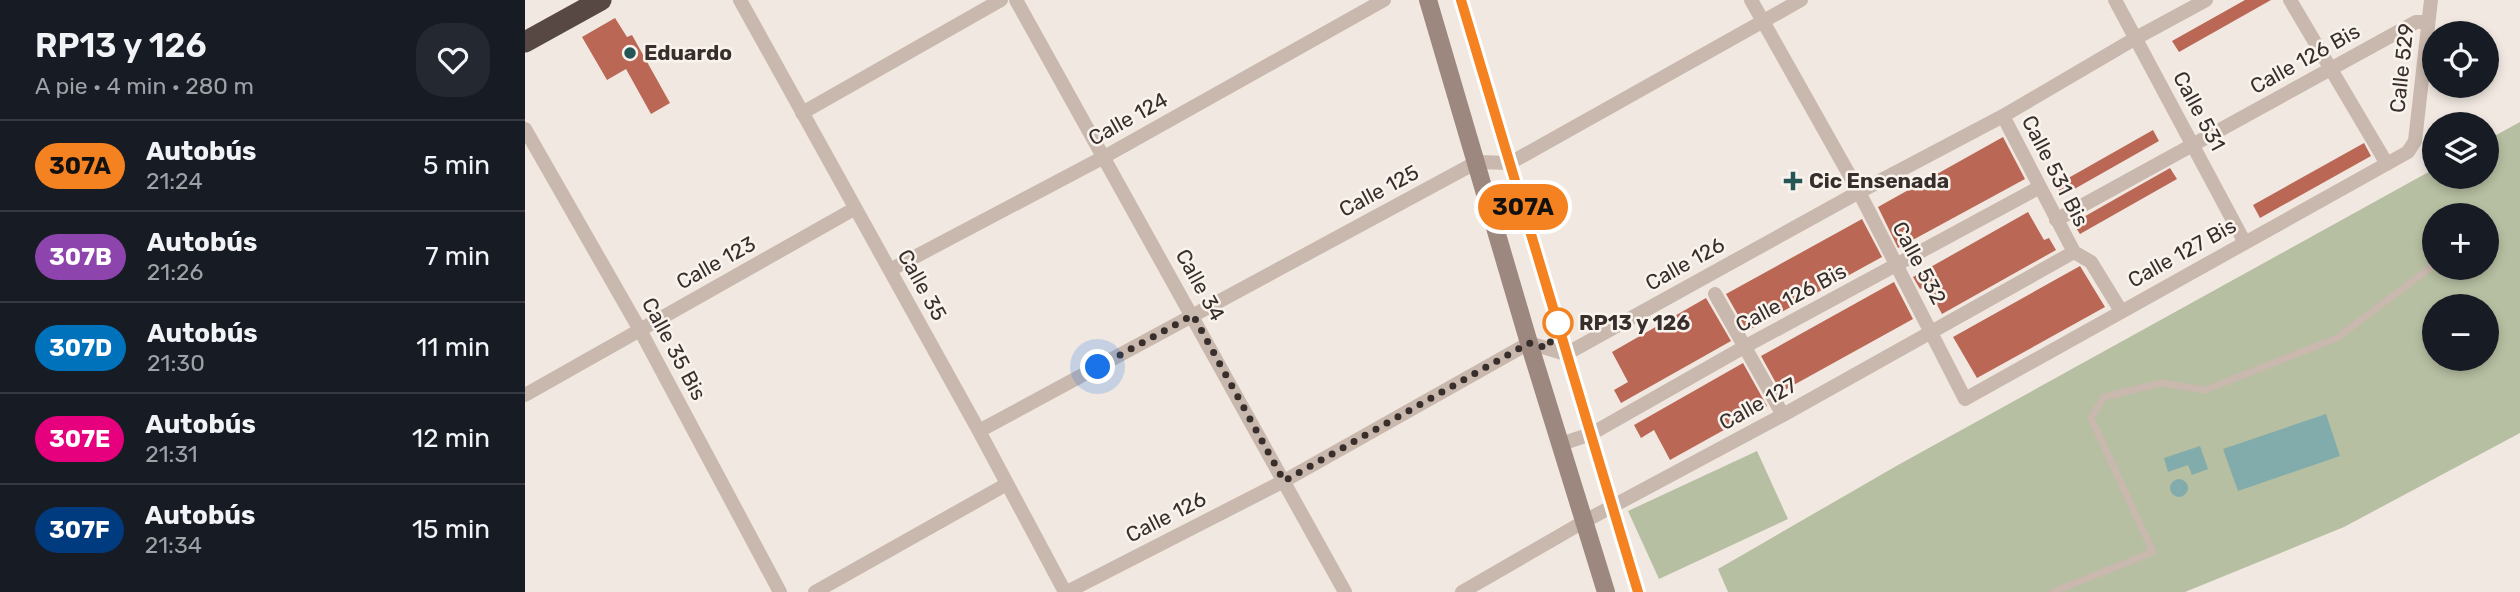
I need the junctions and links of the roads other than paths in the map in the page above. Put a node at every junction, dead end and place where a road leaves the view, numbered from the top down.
1 (601, 0) edge
2 (740, 0) edge
3 (1000, 0) edge
4 (1016, 0) edge
5 (1384, 0) edge
6 (1428, 0) edge
7 (1751, 0) edge
8 (1801, 0) edge
9 (2115, 0) edge
10 (2206, 0) edge
11 (2290, 0) edge
12 (2431, 0) edge
13 (2428, 21) edge
14 (1763, 22) junction
15 (2422, 22) edge
16 (2136, 38) junction
17 (525, 42) edge
18 (2330, 69) junction
19 (2422, 77) edge
20 (802, 113) junction
21 (2003, 116) junction
22 (525, 130) edge
23 (2415, 141) joint
24 (2193, 145) junction
25 (1104, 157) junction
26 (1477, 162) junction
27 (2387, 164) junction
28 (2040, 187) junction
29 (1859, 192) junction
30 (854, 209) junction
31 (2056, 220) junction
32 (2245, 243) junction
33 (2074, 252) junction
34 (1896, 265) junction
35 (890, 270) junction
36 (2422, 274) edge
37 (1715, 294) dead end
38 (2121, 311) junction
39 (1193, 315) junction
40 (641, 330) junction
41 (1931, 331) junction
42 (1529, 343) junction
43 (1746, 346) junction
44 (525, 395) edge
45 (1965, 399) joint
46 (1783, 415) junction
47 (979, 431) junction
48 (1561, 443) junction
49 (1284, 481) junction
50 (1007, 484) junction
51 (1584, 521) junction
52 (779, 592) edge
53 (815, 592) edge
54 (1066, 592) edge
55 (1345, 592) edge
56 (1462, 592) edge
57 (1606, 592) edge
58 (2053, 592) edge

1 - 17 highway
2 - 20 street, Calle 35
3 - 20 street
4 - 25 street, Calle 34
5 - 25 street, Calle 124
6 - 26 main road
7 - 14 street, Calle 532
8 - 14 street, Calle 125
9 - 16 street, Calle 531
10 - 16 street, Calle 126
11 - 18 street
12 - 13 street, Calle 529
14 - 26 street, Calle 125
14 - 29 street, Calle 532
15 - 18 street, Calle 126 Bis
16 - 21 street, Calle 126
16 - 24 street, Calle 531
18 - 24 street, Calle 126 Bis
18 - 27 street
19 - 23 street, Calle 529
20 - 30 street, Calle 35
21 - 28 street, Calle 531 Bis
21 - 29 street, Calle 126
22 - 40 street, Calle 35 Bis
23 - 27 street, Calle 127 Bis
24 - 31 street, Calle 126 Bis
24 - 32 street, Calle 531
25 - 35 street, Calle 124
25 - 39 street, Calle 34
26 - 39 street, Calle 125
26 - 42 main road
27 - 32 street, Calle 127 Bis
28 - 31 street, Calle 531 Bis
28 - 34 street, Calle 126 Bis
29 - 34 street, Calle 532
29 - 42 street, Calle 126
30 - 35 street, Calle 35
30 - 40 street, Calle 123
31 - 33 street, Calle 531 Bis
32 - 38 street, Calle 127 Bis
33 - 38 street, Calle 531 Bis
33 - 41 street, Calle 127
34 - 41 street, Calle 532
34 - 43 street, Calle 126 Bis
35 - 47 street, Calle 35
36 - 58 lane
37 - 43 street
38 - 45 street, Calle 127 Bis
39 - 47 street, Calle 125
39 - 49 street, Calle 34
40 - 44 street, Calle 123
40 - 52 street, Calle 35 Bis
41 - 45 street, Calle 532
41 - 46 street, Calle 127
42 - 48 main road
42 - 49 street, Calle 126
43 - 46 street
43 - 48 street, Calle 126 Bis
46 - 51 street, Calle 127
47 - 50 street, Calle 35
48 - 51 main road
49 - 54 street, Calle 126
49 - 55 street, Calle 34
50 - 53 street
50 - 54 street, Calle 35
51 - 56 street, Calle 127
51 - 57 main road

